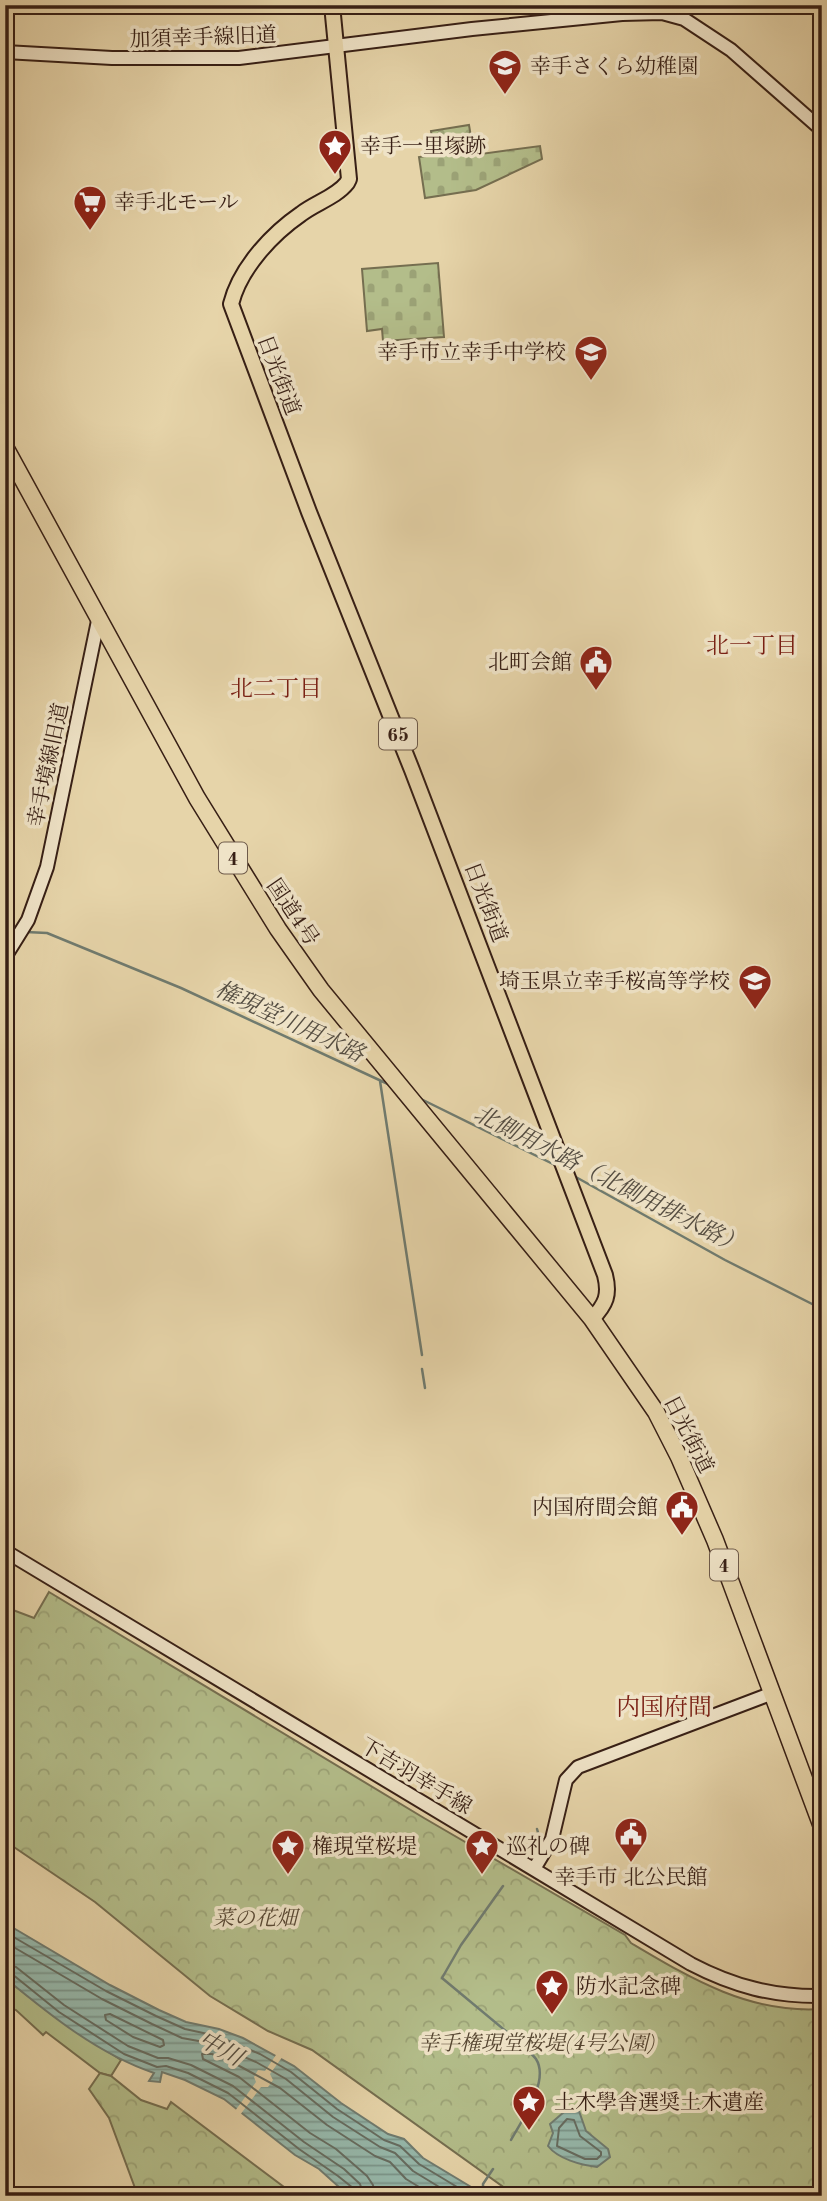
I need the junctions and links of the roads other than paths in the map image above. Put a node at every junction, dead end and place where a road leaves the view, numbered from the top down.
1 (332, 5) edge
2 (336, 47) junction
3 (5, 52) edge
4 (822, 130) edge
5 (5, 447) edge
6 (99, 616) junction
7 (5, 957) edge
8 (592, 1318) junction
9 (5, 1551) edge
10 (773, 1693) junction
11 (822, 1827) edge
12 (534, 1869) junction
13 (822, 1996) edge

1 - 2 main road, 日光街道 / 65
2 - 3 street, 加須幸手線旧道
2 - 4 street, 加須幸手線旧道
2 - 8 main road, 日光街道 / 65
5 - 6 highway, 国道4号 / 4
6 - 7 street, 幸手境線旧道
6 - 8 highway, 国道4号 / 4
8 - 10 highway, 日光街道 / 4
9 - 12 street, 下吉羽幸手線
10 - 11 highway, 日光街道 / 4
10 - 12 street
12 - 13 street, 下吉羽幸手線

